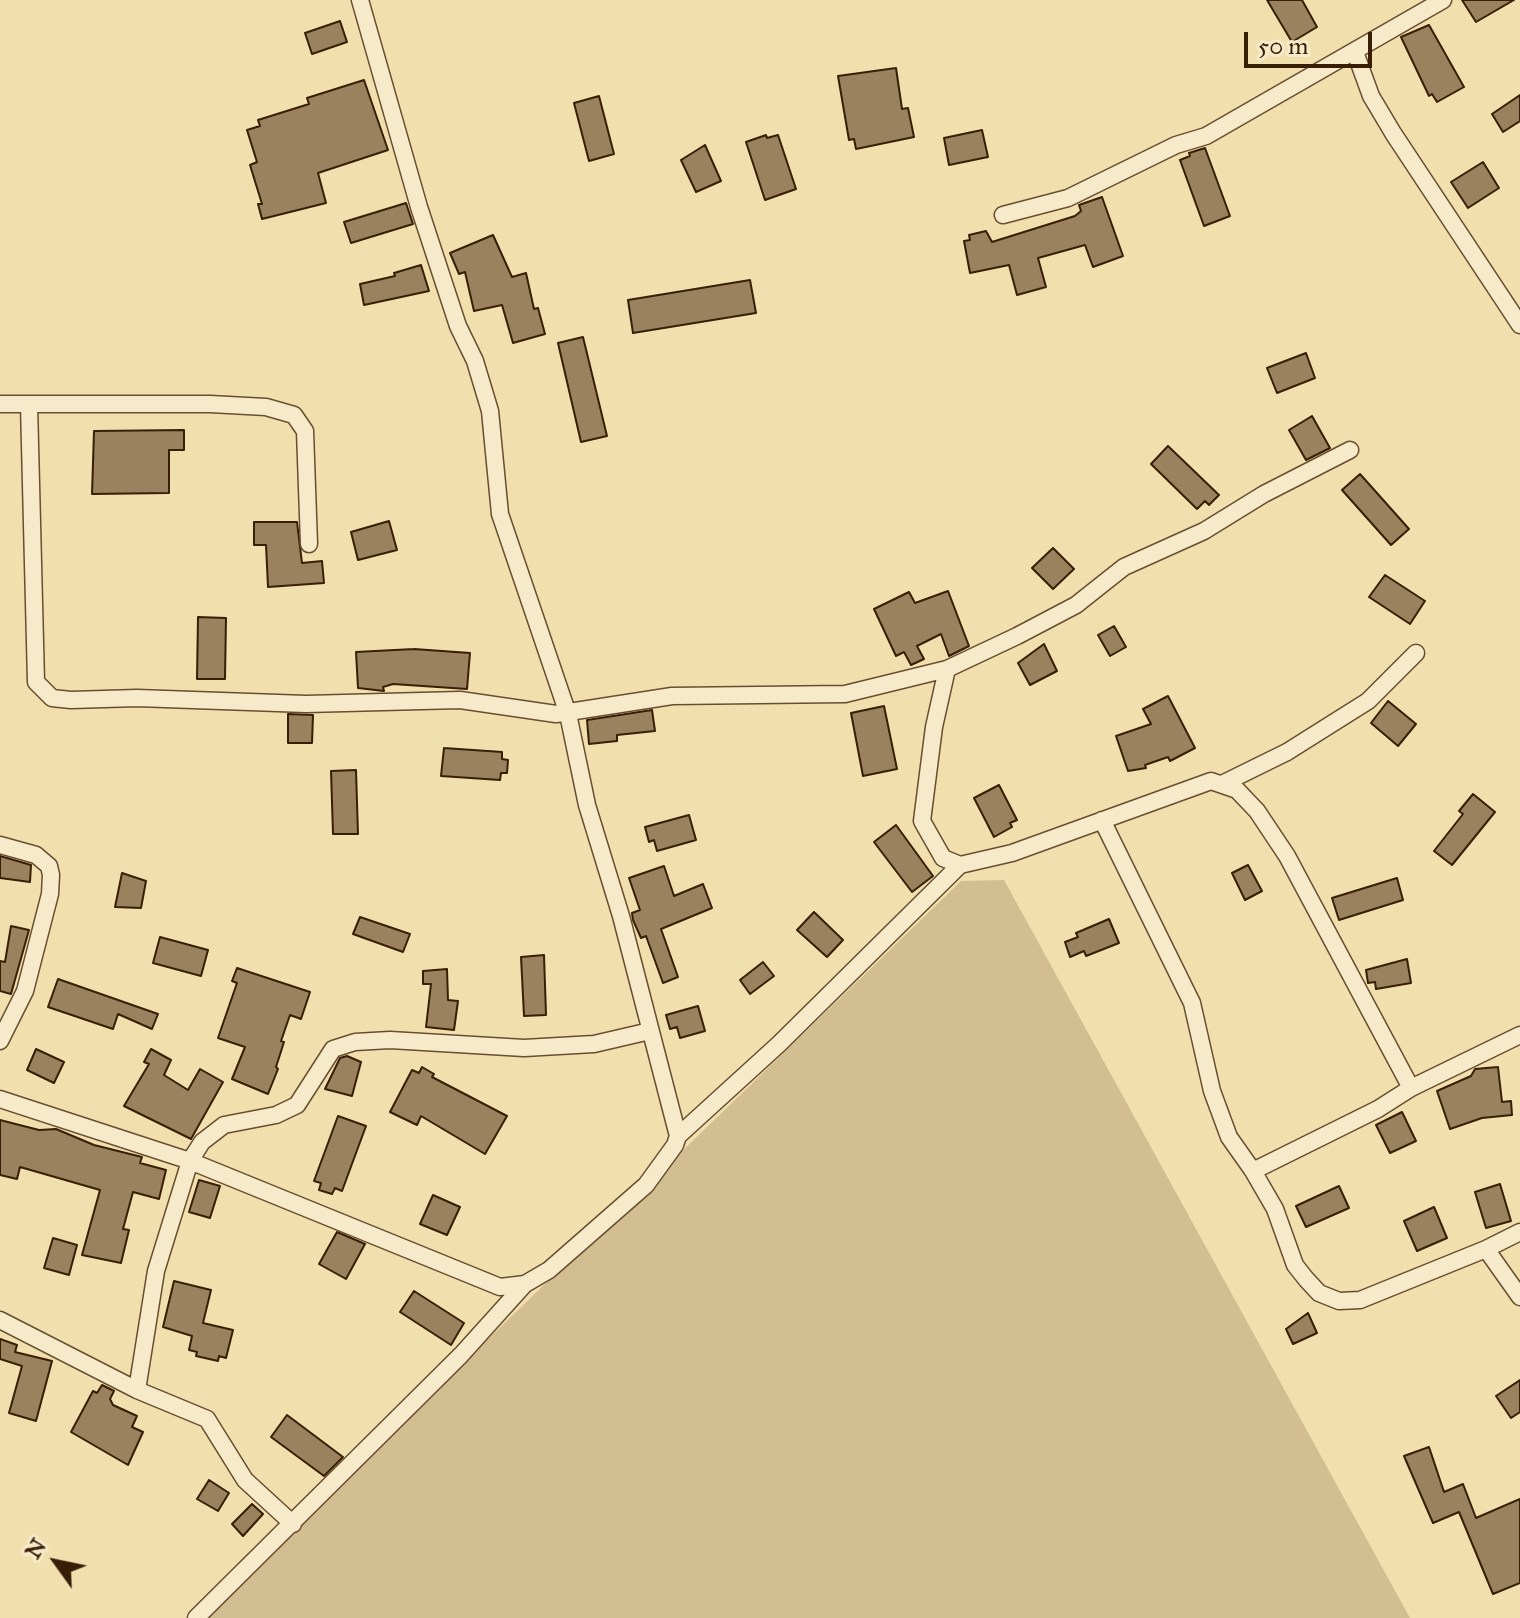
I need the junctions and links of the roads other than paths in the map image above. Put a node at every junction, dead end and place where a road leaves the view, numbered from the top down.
1 (360, 0) edge
2 (1443, 0) edge
3 (1355, 52) junction
4 (1003, 215) dead end
5 (1520, 325) edge
6 (0, 404) edge
7 (29, 405) junction
8 (1350, 450) dead end
9 (309, 544) dead end
10 (1416, 653) dead end
11 (947, 669) junction
12 (568, 714) junction
13 (1224, 783) junction
14 (1102, 820) junction
15 (0, 845) edge
16 (960, 865) junction
17 (650, 1031) junction
18 (1520, 1035) edge
19 (0, 1041) edge
20 (1411, 1088) junction
21 (0, 1099) edge
22 (678, 1136) junction
23 (190, 1161) junction
24 (1253, 1171) junction
25 (1520, 1232) edge
26 (1486, 1249) junction
27 (525, 1284) junction
28 (1520, 1297) edge
29 (0, 1320) edge
30 (137, 1390) junction
31 (293, 1524) junction
32 (196, 1618) edge

1 - 12 street
2 - 3 street
3 - 4 street
3 - 5 street
6 - 7 street
7 - 9 street
7 - 12 street
8 - 11 street
10 - 13 street
11 - 12 street
11 - 16 street
12 - 17 street
13 - 14 street
13 - 20 street
14 - 16 street
14 - 24 street
15 - 19 street
16 - 22 street
17 - 22 street
17 - 23 street
18 - 20 street
20 - 24 street
21 - 23 street
22 - 27 street
23 - 27 street
23 - 30 street
24 - 26 street
25 - 26 street
26 - 28 street
27 - 31 street
29 - 30 street
30 - 31 street
31 - 32 street

